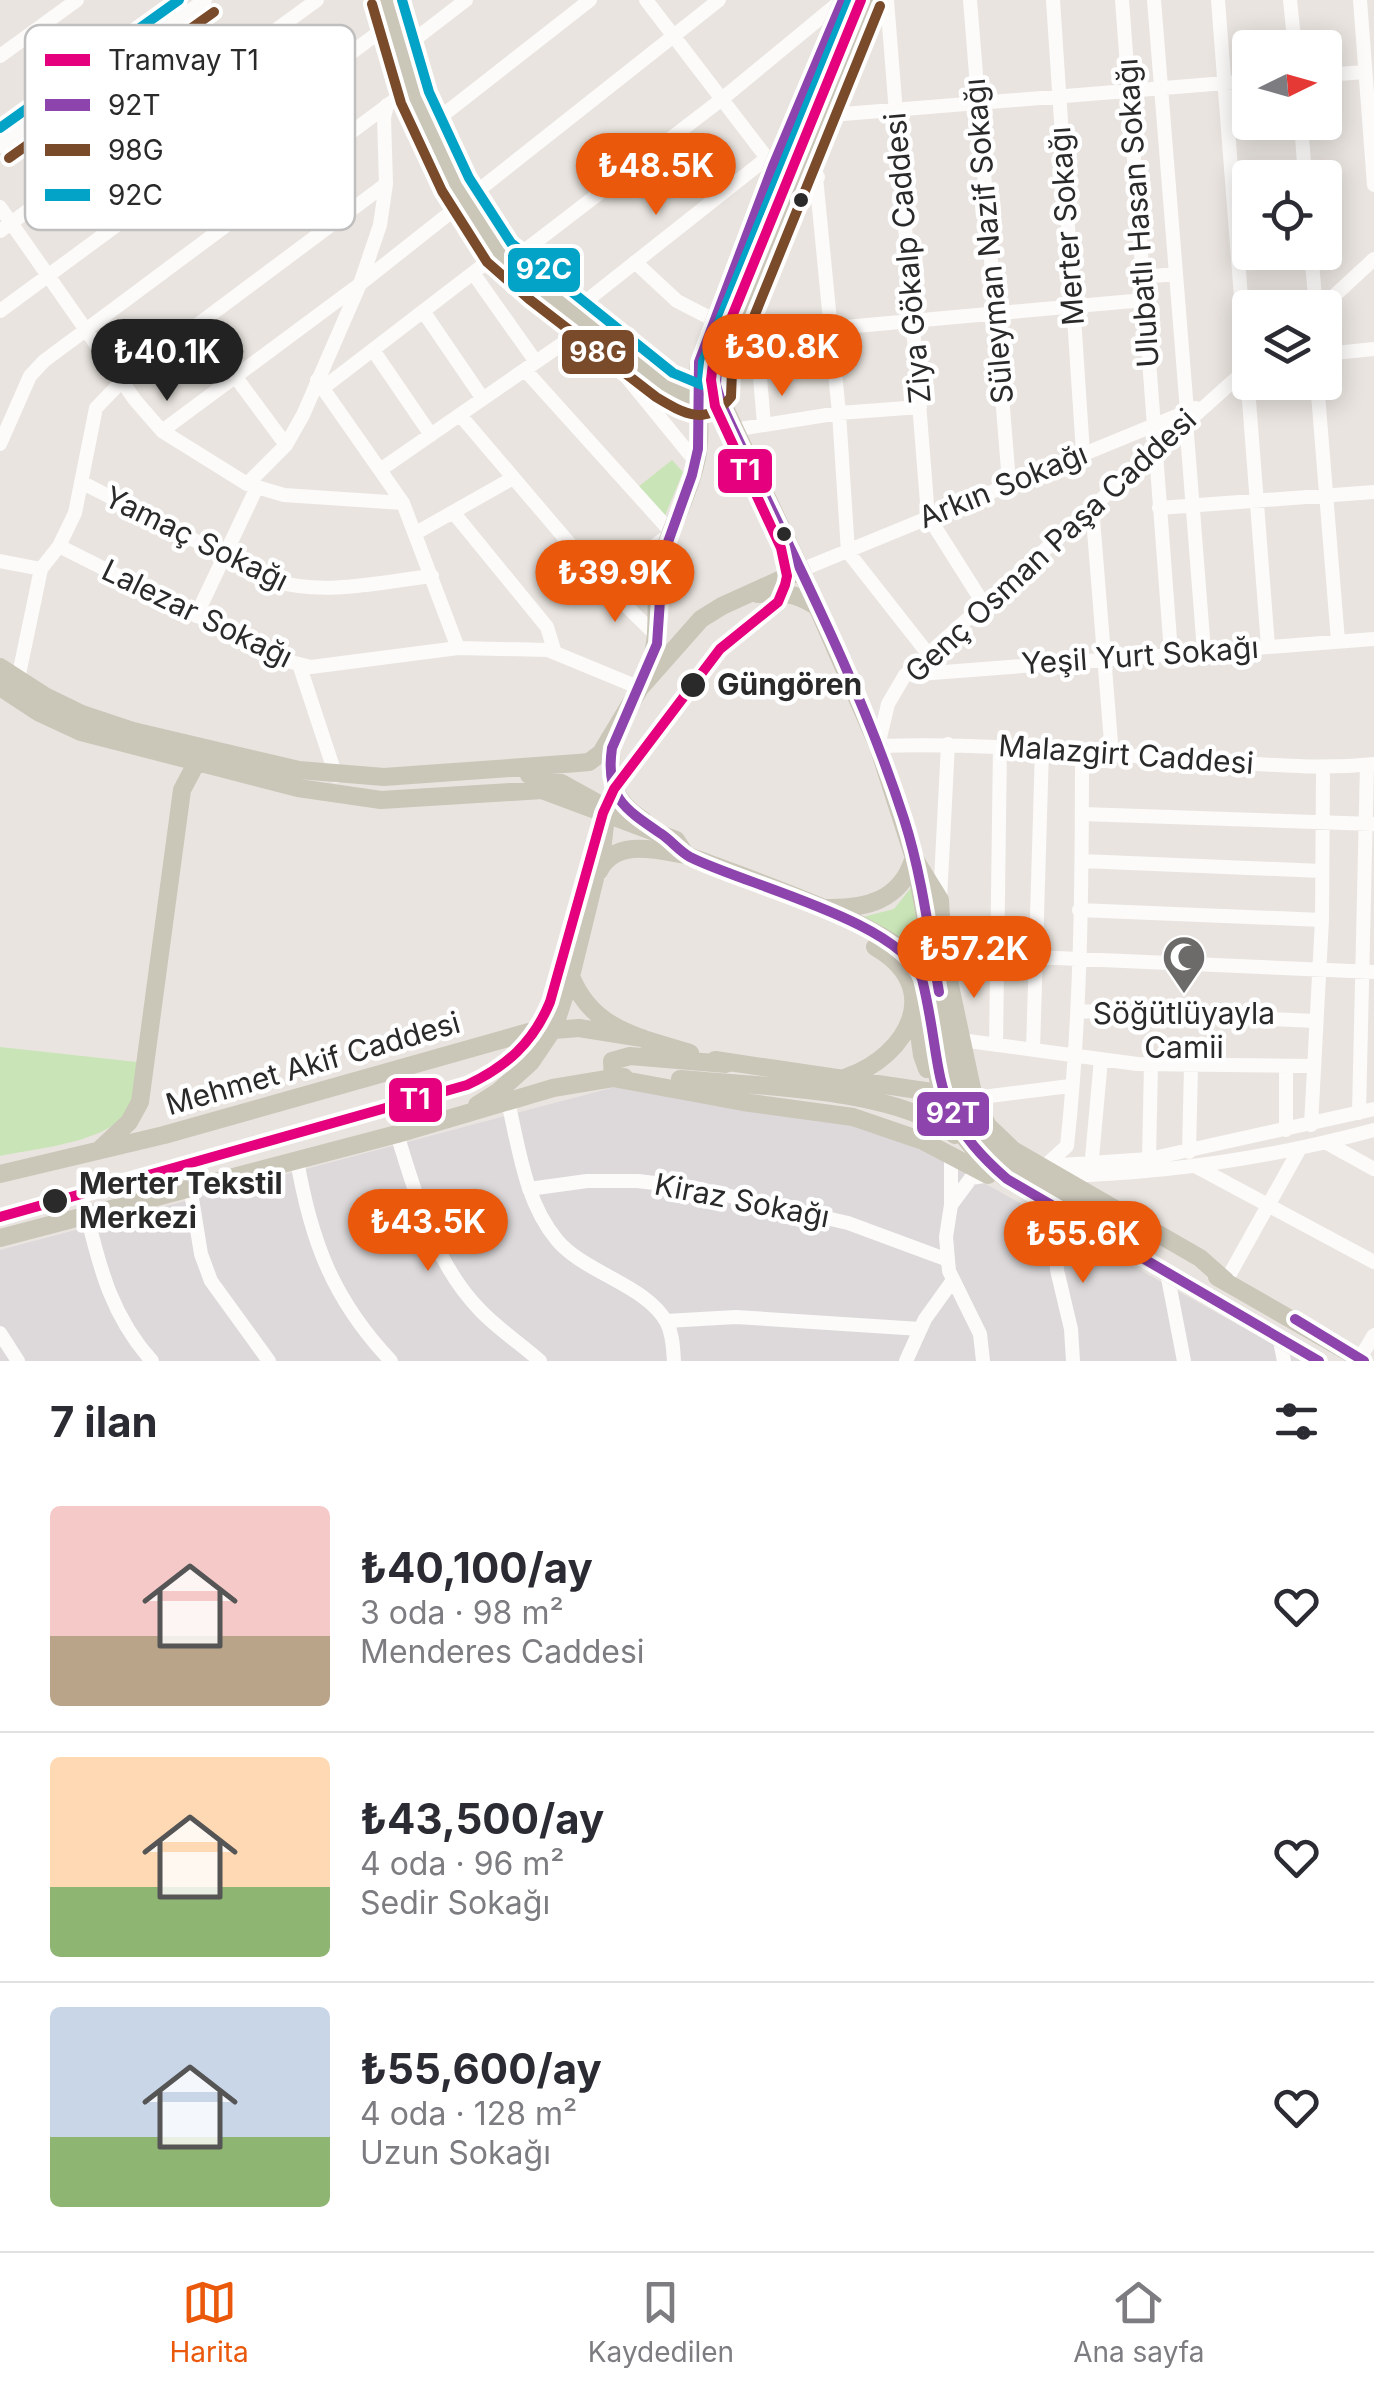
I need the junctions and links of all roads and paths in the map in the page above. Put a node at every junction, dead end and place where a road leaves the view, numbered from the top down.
1 (77, 0) edge
2 (204, 0) edge
3 (317, 0) edge
4 (386, 0) edge
5 (466, 0) edge
6 (590, 0) edge
7 (646, 0) edge
8 (719, 0) edge
9 (843, 0) edge
10 (866, 0) edge
11 (887, 0) edge
12 (970, 0) edge
13 (1053, 0) edge
14 (1122, 0) edge
15 (1154, 0) edge
16 (1218, 0) edge
17 (1290, 0) edge
18 (1360, 0) edge
19 (392, 22) junction
20 (43, 25) edge
21 (169, 25) edge
22 (283, 25) edge
23 (1292, 30) edge
24 (674, 36) junction
25 (25, 38) edge
26 (355, 49) edge
27 (401, 50) junction
28 (1369, 54) edge
29 (0, 56) edge
30 (1365, 72) junction
31 (1342, 74) edge
32 (1232, 83) edge
33 (1223, 84) junction
34 (412, 87) junction
35 (1160, 89) junction
36 (1129, 92) junction
37 (1058, 97) junction
38 (722, 99) junction
39 (977, 104) junction
40 (387, 105) junction
41 (897, 110) junction
42 (815, 125) junction
43 (428, 126) junction
44 (25, 128) edge
45 (355, 129) edge
46 (0, 146) edge
47 (770, 162) junction
48 (818, 177) junction
49 (793, 178) junction
50 (386, 184) junction
51 (1374, 185) edge
52 (465, 200) junction
53 (0, 207) edge
54 (355, 207) edge
55 (6, 227) edge
56 (110, 230) edge
57 (217, 230) edge
58 (324, 230) edge
59 (505, 257) junction
60 (1374, 259) edge
61 (635, 262) junction
62 (472, 273) junction
63 (1175, 274) junction
64 (48, 276) junction
65 (1142, 277) junction
66 (752, 278) junction
67 (360, 284) junction
68 (1241, 290) edge
69 (1339, 290) edge
70 (1144, 300) junction
71 (1073, 306) junction
72 (0, 311) edge
73 (422, 312) junction
74 (571, 313) junction
75 (995, 314) junction
76 (714, 320) junction
77 (913, 321) junction
78 (588, 326) junction
79 (84, 328) junction
80 (832, 330) junction
81 (757, 336) junction
82 (607, 341) junction
83 (1374, 349) edge
84 (372, 350) junction
85 (1342, 352) edge
86 (531, 366) junction
87 (235, 376) junction
88 (122, 381) junction
89 (1232, 382) edge
90 (320, 384) junction
91 (717, 391) junction
92 (483, 399) junction
93 (1250, 400) edge
94 (1318, 400) edge
95 (697, 401) junction
96 (920, 407) junction
97 (839, 413) junction
98 (460, 415) junction
99 (1186, 416) junction
100 (764, 424) junction
101 (1154, 426) junction
102 (734, 430) junction
103 (162, 431) junction
104 (431, 435) junction
105 (0, 444) edge
106 (286, 445) junction
107 (1154, 448) junction
108 (1083, 452) junction
109 (696, 462) junction
110 (380, 470) junction
111 (513, 478) junction
112 (80, 482) junction
113 (1009, 482) junction
114 (252, 485) junction
115 (1374, 492) edge
116 (1326, 496) junction
117 (1256, 501) junction
118 (403, 503) junction
119 (1092, 506) junction
120 (1193, 506) junction
121 (1159, 508) junction
122 (454, 512) junction
123 (928, 516) junction
124 (416, 533) junction
125 (672, 533) junction
126 (59, 546) junction
127 (848, 552) junction
128 (224, 556) junction
129 (0, 561) edge
130 (41, 569) junction
131 (801, 570) junction
132 (432, 576) junction
133 (603, 583) junction
134 (750, 595) junction
135 (982, 603) junction
136 (814, 605) junction
137 (196, 616) junction
138 (657, 636) junction
139 (1374, 639) edge
140 (1338, 641) junction
141 (1268, 646) junction
142 (458, 648) junction
143 (1204, 651) junction
144 (555, 653) junction
145 (1171, 653) junction
146 (930, 655) junction
147 (1104, 658) junction
148 (299, 664) junction
149 (0, 667) edge
150 (905, 675) junction
151 (18, 679) junction
152 (0, 687) edge
153 (640, 688) junction
154 (612, 739) junction
155 (948, 744) junction
156 (878, 746) junction
157 (1000, 746) junction
158 (207, 748) junction
159 (1042, 748) junction
160 (1082, 752) junction
161 (158, 754) junction
162 (1112, 755) junction
163 (194, 763) junction
164 (1370, 764) edge
165 (1324, 768) junction
166 (480, 769) junction
167 (336, 776) junction
168 (182, 790) junction
169 (603, 814) junction
170 (1082, 814) junction
171 (1322, 822) junction
172 (1369, 824) edge
173 (681, 847) junction
174 (914, 858) junction
175 (1082, 862) junction
176 (1321, 871) junction
177 (593, 886) junction
178 (940, 900) junction
179 (821, 908) junction
180 (1079, 910) junction
181 (1322, 920) junction
182 (944, 953) junction
183 (996, 956) junction
184 (1035, 957) junction
185 (1077, 959) junction
186 (1319, 970) junction
187 (1368, 972) edge
188 (571, 976) junction
189 (914, 997) junction
190 (1078, 1011) junction
191 (1316, 1020) junction
192 (554, 1028) junction
193 (642, 1038) junction
194 (996, 1045) junction
195 (963, 1049) junction
196 (1032, 1050) junction
197 (1075, 1056) junction
198 (1101, 1059) junction
199 (726, 1064) junction
200 (1151, 1064) junction
201 (1191, 1066) junction
202 (1314, 1066) junction
203 (1286, 1067) junction
204 (613, 1078) junction
205 (841, 1078) junction
206 (1070, 1086) junction
207 (974, 1098) junction
208 (508, 1102) junction
209 (1367, 1111) edge
210 (460, 1116) junction
211 (1312, 1125) junction
212 (988, 1126) junction
213 (1286, 1130) junction
214 (1374, 1130) edge
215 (397, 1134) junction
216 (923, 1141) junction
217 (1327, 1143) junction
218 (959, 1150) junction
219 (1299, 1150) junction
220 (96, 1152) junction
221 (1189, 1152) junction
222 (1149, 1159) junction
223 (297, 1160) junction
224 (1197, 1167) junction
225 (1091, 1168) junction
226 (1374, 1169) edge
227 (1053, 1171) junction
228 (0, 1174) edge
229 (987, 1174) junction
230 (190, 1186) junction
231 (529, 1189) junction
232 (1270, 1204) junction
233 (951, 1205) junction
234 (87, 1214) junction
235 (1052, 1214) junction
236 (0, 1238) edge
237 (1130, 1238) junction
238 (948, 1260) junction
239 (1374, 1262) edge
240 (953, 1280) junction
241 (1175, 1280) junction
242 (1226, 1281) junction
243 (666, 1321) junction
244 (920, 1329) junction
245 (0, 1333) edge
246 (1374, 1335) edge
247 (1278, 1336) junction
248 (1362, 1360) edge
249 (18, 1361) edge
250 (152, 1361) edge
251 (270, 1361) edge
252 (390, 1361) edge
253 (540, 1361) edge
254 (674, 1361) edge
255 (906, 1361) edge
256 (983, 1361) edge
257 (1074, 1361) edge
258 (1184, 1361) edge
259 (1284, 1361) edge
260 (1319, 1361) edge

1 - 20 street
2 - 21 street
3 - 22 street
4 - 19 main road
5 - 27 street
6 - 43 street
7 - 24 street
8 - 24 street
9 - 38 street
9 - 47 main road
10 - 42 main road
11 - 41 street, Ziya Gökalp Caddesi
12 - 39 street, Süleyman Nazif Sokağı
13 - 37 street, Merter Sokağı
14 - 36 street, Ulubatlı Hasan Sokağı
15 - 35 street
16 - 33 street
17 - 23 street
18 - 28 street
19 - 26 street
19 - 27 main road
24 - 38 street
24 - 52 street
25 - 29 street
27 - 34 main road
28 - 30 street
30 - 31 street
30 - 51 street
32 - 33 street
33 - 35 street
33 - 68 street
34 - 40 street
34 - 43 main road
35 - 36 street
35 - 63 street
36 - 37 street
36 - 65 street, Ulubatlı Hasan Sokağı
37 - 39 street
37 - 71 street, Merter Sokağı
38 - 47 street
38 - 59 street
39 - 41 street
39 - 75 street, Süleyman Nazif Sokağı
40 - 45 street
40 - 50 street
41 - 42 street
41 - 77 street, Ziya Gökalp Caddesi
42 - 48 street
42 - 49 main road
43 - 52 main road
44 - 46 street
47 - 49 street
47 - 61 street
47 - 76 main road
48 - 49 street
48 - 80 street
49 - 66 main road
50 - 54 street
50 - 67 street
52 - 59 main road
52 - 67 street
53 - 55 street
55 - 64 street
56 - 64 street
57 - 79 street
58 - 88 street
59 - 62 street
59 - 74 main road
60 - 69 street
61 - 74 street
61 - 76 street
62 - 73 street
62 - 86 street
63 - 65 street
63 - 99 street
64 - 72 street
64 - 79 street
65 - 70 street, Ulubatlı Hasan Sokağı
66 - 81 street
66 - 91 main road
67 - 87 street
67 - 90 street
70 - 71 street
70 - 101 street, Ulubatlı Hasan Sokağı
71 - 75 street
71 - 108 street, Merter Sokağı
73 - 84 street
73 - 92 street
74 - 78 main road
75 - 77 street
75 - 113 street, Süleyman Nazif Sokağı
76 - 95 main road
77 - 80 street
77 - 96 street, Ziya Gökalp Caddesi
78 - 82 main road
78 - 86 street
79 - 88 street
79 - 105 street
80 - 81 street
80 - 97 street
81 - 100 street
82 - 95 main road
82 - 109 street
83 - 85 street
84 - 90 street
84 - 104 street
86 - 92 street
86 - 125 street
87 - 103 street
87 - 106 street
88 - 103 street
88 - 112 street
89 - 99 street, Arkın Sokağı
90 - 106 street
90 - 110 street
91 - 95 main road
91 - 102 main road
92 - 98 street
93 - 117 street
94 - 116 street
95 - 109 main road
96 - 97 street
96 - 123 street, Ziya Gökalp Caddesi
97 - 100 street
97 - 127 street
98 - 104 street
98 - 111 street
99 - 101 street, Arkın Sokağı
99 - 107 street, Genç Osman Paşa Caddesi
99 - 120 street
100 - 102 street
101 - 107 street, Ulubatlı Hasan Sokağı
101 - 108 street, Arkın Sokağı
102 - 131 main road
103 - 114 street
104 - 110 street
106 - 114 street
107 - 119 street, Genç Osman Paşa Caddesi
107 - 121 street, Ulubatlı Hasan Sokağı
108 - 113 street, Arkın Sokağı
109 - 125 main road
110 - 118 street
111 - 122 street
111 - 133 street
112 - 126 street
112 - 128 street, Yamaç Sokağı
113 - 123 street, Arkın Sokağı
114 - 118 street
114 - 128 street
115 - 116 street
116 - 117 street
116 - 140 street
117 - 120 street
117 - 141 street
118 - 124 street
119 - 135 street, Genç Osman Paşa Caddesi
119 - 147 street
120 - 121 street
120 - 143 street
121 - 145 street, Ulubatlı Hasan Sokağı
122 - 124 street
122 - 144 street
123 - 127 street, Arkın Sokağı
123 - 135 street
124 - 132 street
125 - 133 street
125 - 138 main road
126 - 130 street
126 - 137 street, Lalezar Sokağı
127 - 131 street, Arkın Sokağı
127 - 146 street
128 - 132 street, Yamaç Sokağı
128 - 137 street
129 - 130 street
130 - 151 street
131 - 134 main road
131 - 136 main road
132 - 142 street
133 - 138 street
134 - 136 main road
134 - 153 main road
135 - 146 street, Genç Osman Paşa Caddesi
136 - 156 main road
137 - 148 street, Lalezar Sokağı
138 - 153 main road
139 - 140 street, Yeşil Yurt Sokağı
140 - 141 street, Yeşil Yurt Sokağı
141 - 143 street, Yeşil Yurt Sokağı
142 - 144 street, Lalezar Sokağı
142 - 148 street, Lalezar Sokağı
143 - 145 street, Yeşil Yurt Sokağı
144 - 153 street, Lalezar Sokağı
145 - 147 street, Yeşil Yurt Sokağı
146 - 150 street, Genç Osman Paşa Caddesi
147 - 150 street, Yeşil Yurt Sokağı
147 - 162 street
148 - 167 street
149 - 151 main road
150 - 156 street, Genç Osman Paşa Caddesi
151 - 158 main road
152 - 161 main road
153 - 154 main road
154 - 166 main road
154 - 173 main road
155 - 156 street, Malazgirt Caddesi
155 - 157 street, Malazgirt Caddesi
155 - 178 street
156 - 174 main road
157 - 159 street, Malazgirt Caddesi
157 - 183 street
158 - 163 main road
158 - 167 main road
159 - 160 street, Malazgirt Caddesi
159 - 184 street
160 - 162 street, Malazgirt Caddesi
160 - 170 street
161 - 163 main road
161 - 168 main road
162 - 165 street, Malazgirt Caddesi
163 - 168 main road
163 - 169 main road
164 - 165 street, Malazgirt Caddesi
164 - 172 street
165 - 171 street
166 - 167 main road
166 - 169 main road
168 - 220 main road
169 - 173 main road
169 - 177 main road
170 - 171 street
170 - 175 street
171 - 172 street
171 - 176 street
172 - 187 street
173 - 177 main road
173 - 179 main road
174 - 178 main road
174 - 179 main road
174 - 237 main road
175 - 176 street
175 - 180 street
176 - 181 street
177 - 188 main road
178 - 182 main road
179 - 189 main road
179 - 218 main road
180 - 181 street
180 - 185 street
181 - 186 street
182 - 183 street
182 - 195 main road
183 - 184 street
183 - 194 street
184 - 185 street
184 - 196 street
185 - 186 street
185 - 190 street
186 - 187 street
186 - 191 street
187 - 209 street
188 - 192 main road
188 - 193 main road
189 - 195 main road
189 - 205 main road
190 - 191 street
190 - 197 street
191 - 202 street
192 - 193 main road, Mehmet Akif Caddesi
192 - 210 main road
192 - 220 main road, Mehmet Akif Caddesi
193 - 199 main road
194 - 195 street
194 - 196 street
195 - 207 main road
196 - 197 street
197 - 198 street
197 - 206 street
198 - 200 street
198 - 225 street
199 - 204 main road
199 - 205 main road
200 - 201 street
200 - 222 street
201 - 203 street
201 - 221 street
202 - 203 street
202 - 211 street
203 - 213 street
204 - 208 main road
204 - 216 main road
204 - 218 main road
205 - 207 main road
206 - 207 street
206 - 227 street
207 - 212 main road
208 - 210 main road
208 - 231 street
209 - 211 street
210 - 215 main road
211 - 213 street
212 - 216 main road
212 - 227 main road
213 - 221 street
214 - 217 street
215 - 223 main road
215 - 253 street
216 - 218 main road
217 - 219 street
217 - 226 street
218 - 229 main road
218 - 233 street
218 - 237 main road
219 - 224 street
219 - 232 street
220 - 228 main road, Mehmet Akif Caddesi
221 - 222 street
222 - 225 street
223 - 230 main road
223 - 252 street
224 - 225 street
224 - 232 street
225 - 227 street
227 - 229 street
227 - 242 main road
229 - 233 street
229 - 235 main road
230 - 234 main road
230 - 251 street
231 - 238 street, Kiraz Sokağı
231 - 243 street
232 - 239 street
232 - 242 street
233 - 238 street
234 - 236 main road
234 - 250 street
235 - 241 main road
235 - 257 street
237 - 241 main road
237 - 242 main road
238 - 240 street
240 - 244 street
240 - 256 street
241 - 247 main road
241 - 258 street
242 - 248 main road
243 - 244 street
243 - 254 street
244 - 255 street
245 - 249 street
246 - 248 street
247 - 259 street
247 - 260 main road

